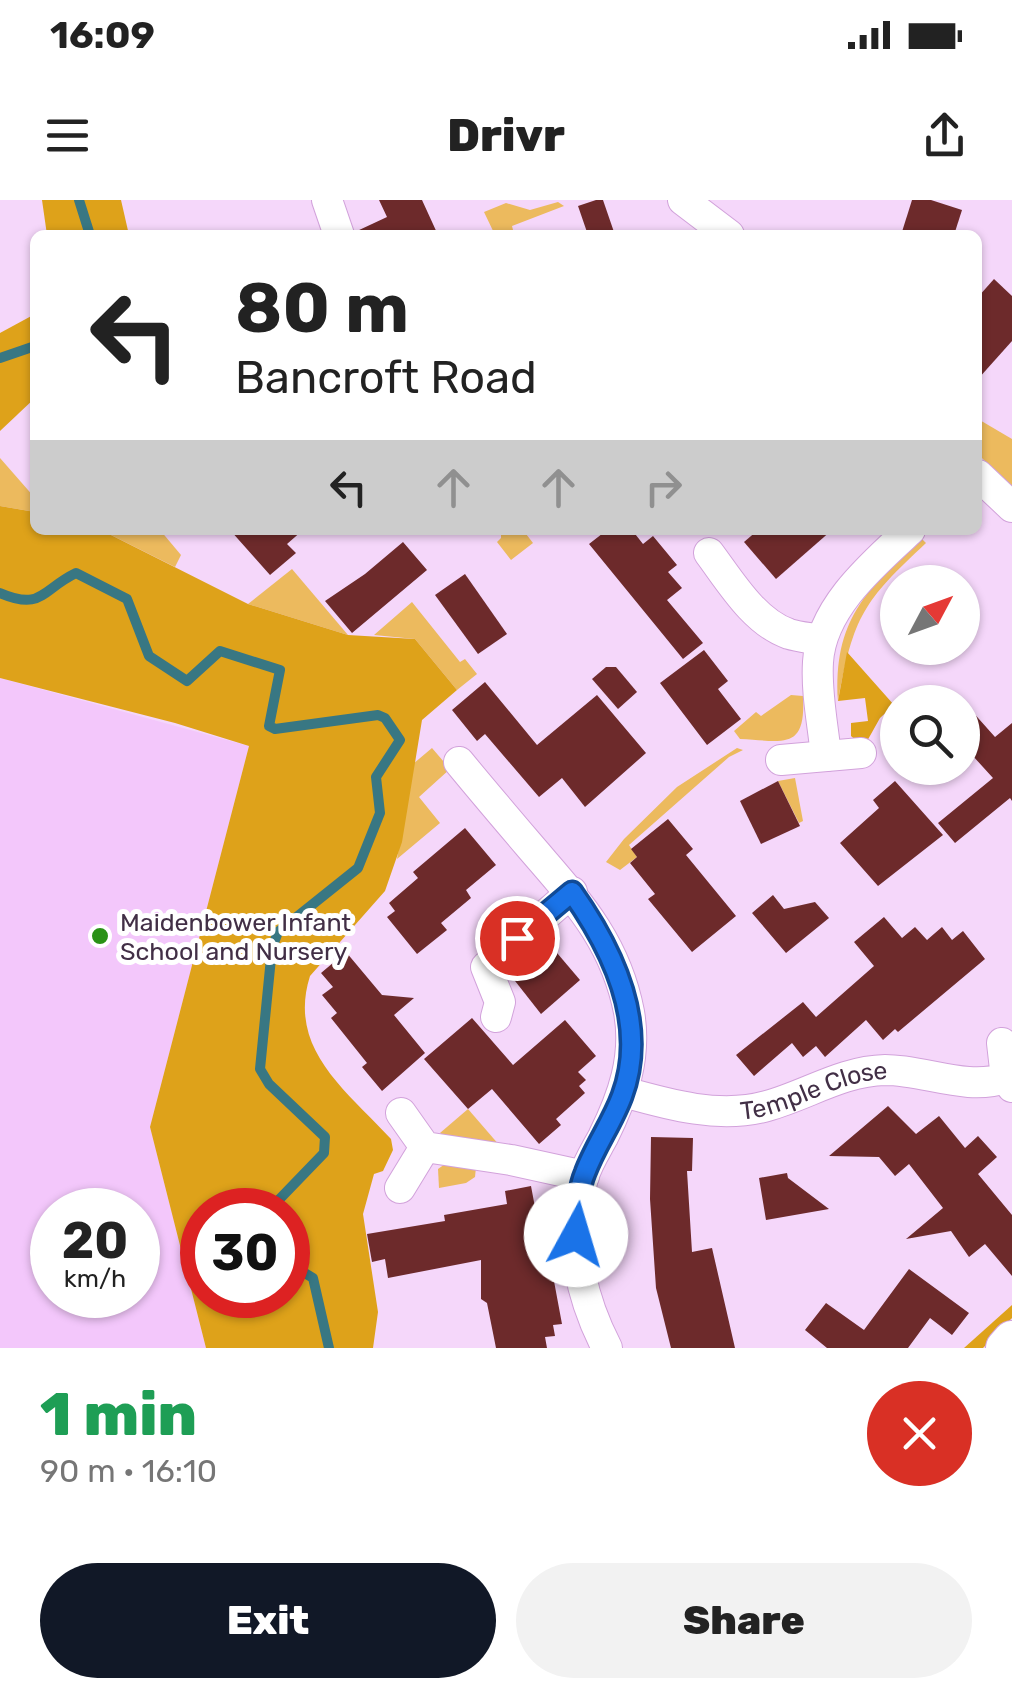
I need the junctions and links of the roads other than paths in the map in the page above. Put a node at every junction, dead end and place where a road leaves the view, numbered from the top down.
1 (328, 200) edge
2 (683, 200) edge
3 (337, 230) edge
4 (722, 230) edge
5 (982, 479) edge
6 (1012, 507) edge
7 (905, 535) edge
8 (709, 553) dead end
9 (822, 640) junction
10 (860, 753) dead end
11 (826, 756) junction
12 (781, 760) dead end
13 (460, 762) dead end
14 (572, 892) junction
15 (496, 1016) dead end
16 (1002, 1043) dead end
17 (1009, 1082) edge
18 (624, 1092) junction
19 (400, 1113) dead end
20 (424, 1147) junction
21 (584, 1176) junction
22 (400, 1188) dead end
23 (1012, 1340) edge
24 (607, 1348) edge
25 (1004, 1348) edge

1 - 3 street
2 - 4 street
5 - 6 street
7 - 9 street
8 - 9 street
9 - 11 street
10 - 11 street
11 - 12 street
13 - 14 street
14 - 15 street
14 - 18 street
16 - 17 street, Temple Close
17 - 18 street, Temple Close
18 - 21 street
19 - 20 street
20 - 21 street
20 - 22 street
21 - 24 street
23 - 25 street

